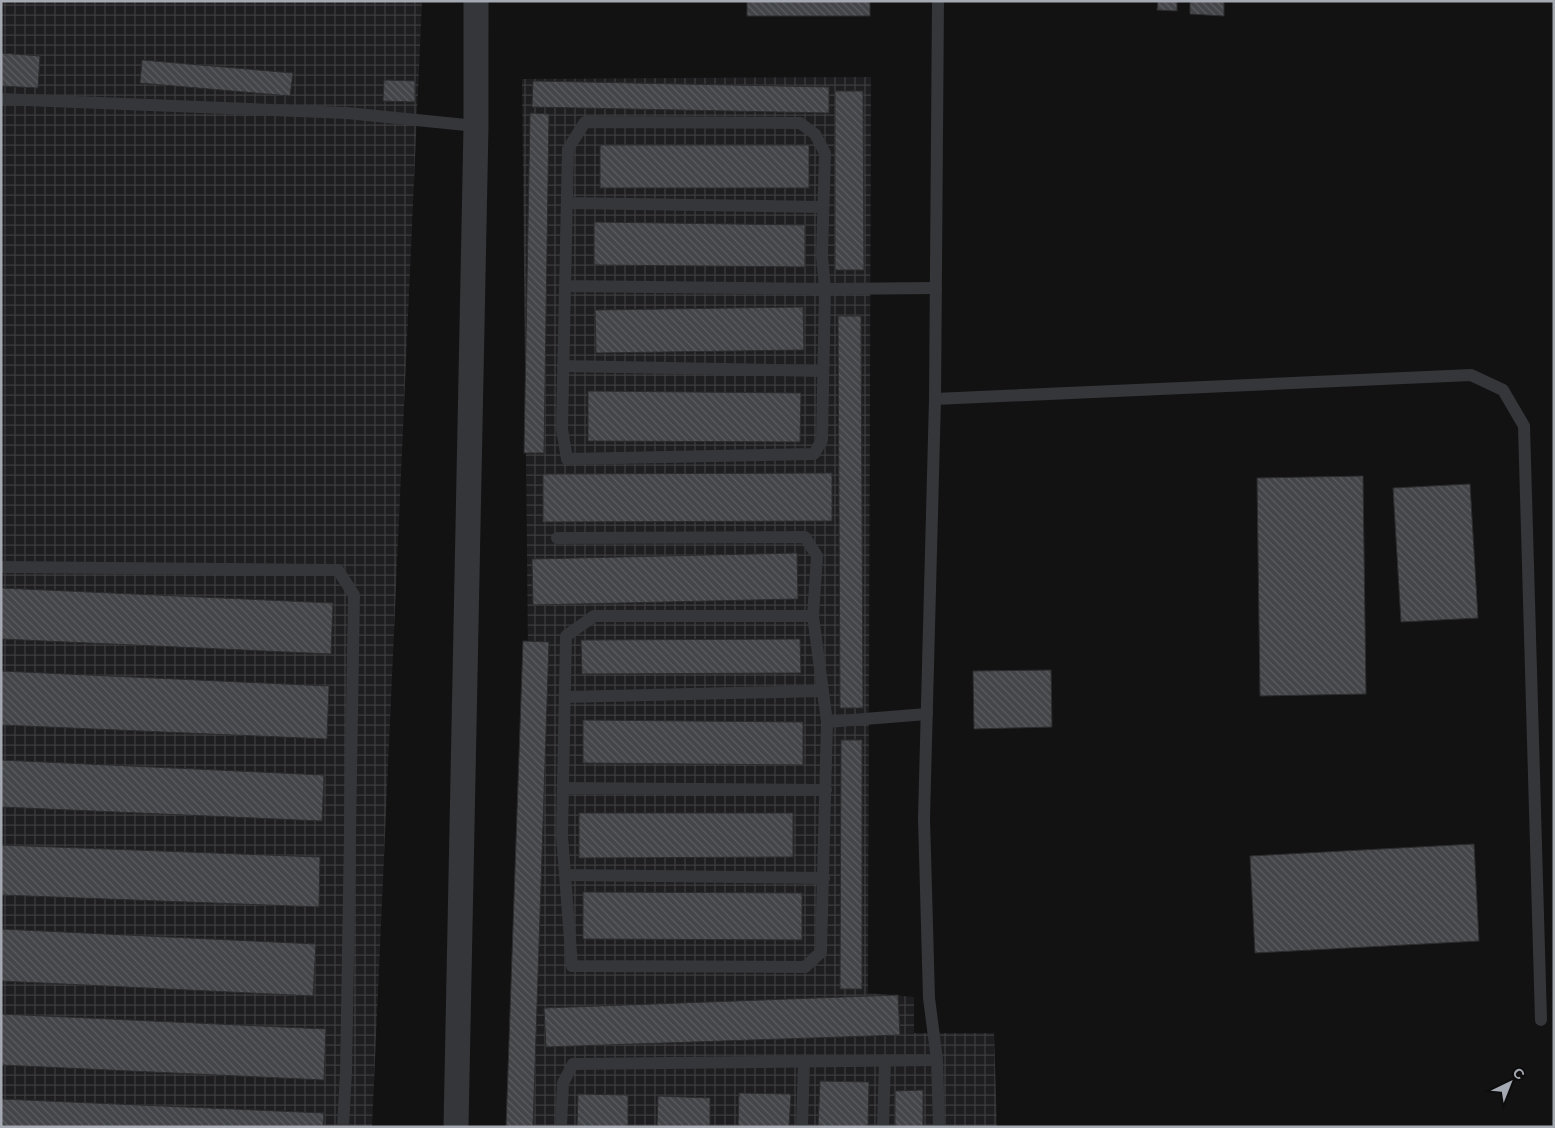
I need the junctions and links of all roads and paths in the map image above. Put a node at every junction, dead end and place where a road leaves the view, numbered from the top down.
1 (476, 1) edge
2 (938, 1) edge
3 (1, 98) edge
4 (476, 126) junction
5 (567, 203) junction
6 (823, 207) junction
7 (565, 286) junction
8 (936, 288) junction
9 (825, 289) junction
10 (563, 366) junction
11 (824, 371) junction
12 (935, 399) junction
13 (557, 538) dead end
14 (1, 567) edge
15 (814, 616) junction
16 (824, 691) junction
17 (565, 697) junction
18 (926, 714) junction
19 (827, 722) junction
20 (563, 788) junction
21 (826, 790) junction
22 (565, 875) junction
23 (824, 878) junction
24 (1541, 1020) dead end
25 (886, 1060) junction
26 (937, 1060) junction
27 (804, 1061) junction
28 (343, 1127) edge
29 (456, 1127) edge
30 (561, 1127) edge
31 (802, 1127) edge
32 (883, 1127) edge
33 (940, 1127) edge

1 - 4 street
2 - 8 lane
3 - 4 lane
4 - 29 street
5 - 6 lane
5 - 6 lane
5 - 7 lane
6 - 9 lane
7 - 9 lane
7 - 10 lane
8 - 9 lane
8 - 12 lane
9 - 11 lane
10 - 11 lane
10 - 11 lane
12 - 18 lane
12 - 24 lane
13 - 15 lane
14 - 28 lane
15 - 16 lane
15 - 17 lane
16 - 17 lane
16 - 19 lane
17 - 20 lane
18 - 19 lane
18 - 26 lane
19 - 21 lane
20 - 21 lane
20 - 22 lane
21 - 23 lane
22 - 23 lane
22 - 23 lane
25 - 26 lane
25 - 27 lane
25 - 32 lane
26 - 33 lane
27 - 30 lane
27 - 31 lane

